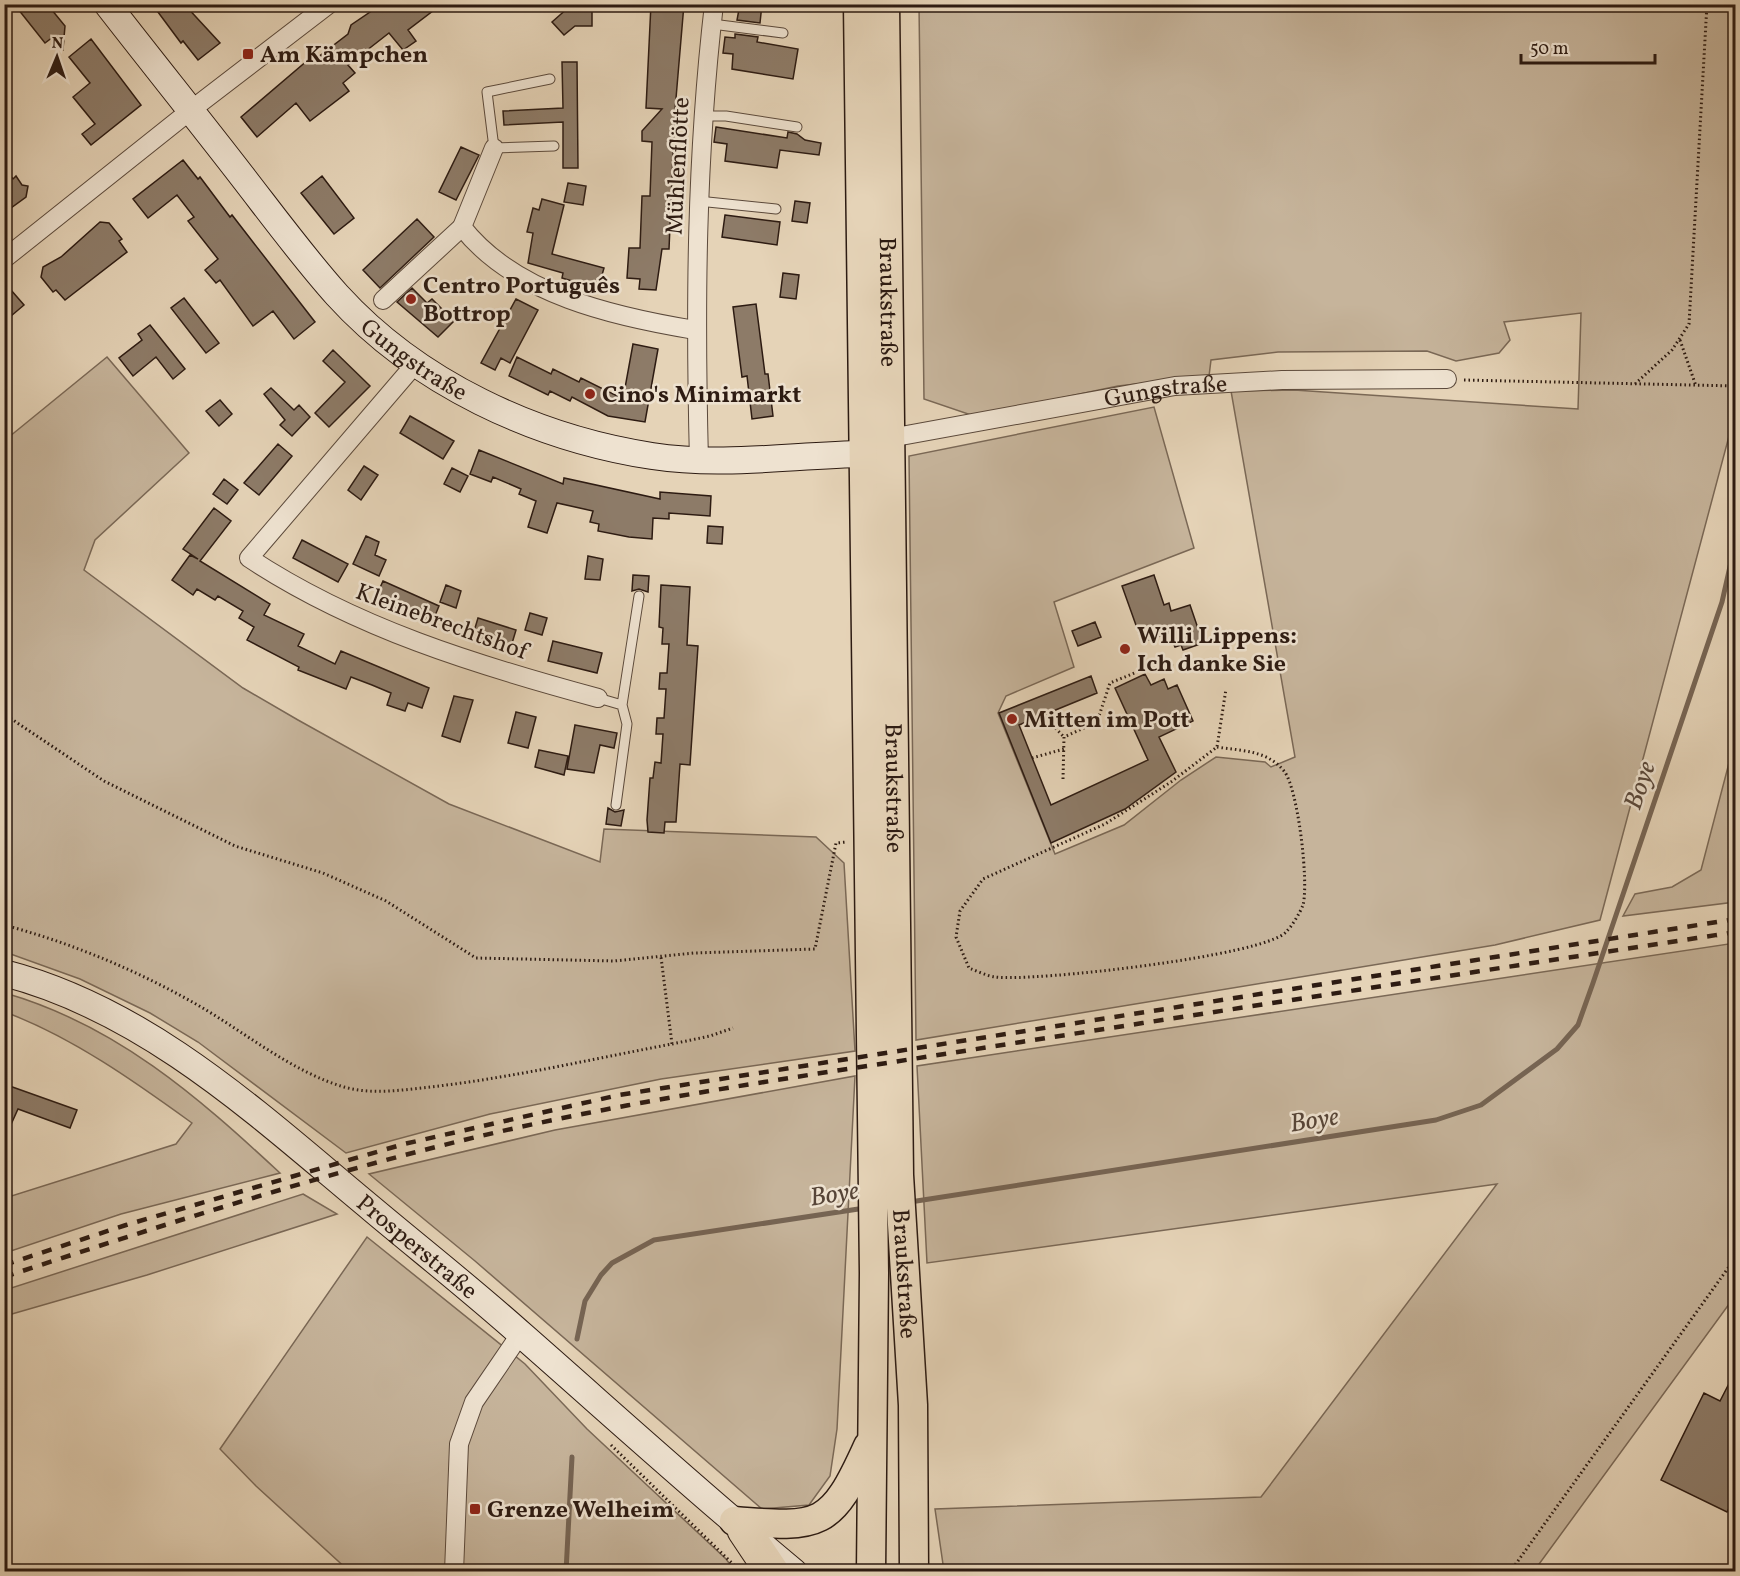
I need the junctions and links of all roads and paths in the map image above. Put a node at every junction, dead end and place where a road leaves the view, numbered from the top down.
1 (107, 4) edge
2 (309, 4) edge
3 (329, 4) edge
4 (714, 4) edge
5 (858, 4) edge
6 (885, 4) edge
7 (1707, 4) edge
8 (712, 24) junction
9 (299, 26) junction
10 (783, 33) dead end
11 (550, 79) dead end
12 (191, 110) junction
13 (701, 116) junction
14 (797, 127) dead end
15 (554, 146) dead end
16 (494, 148) junction
17 (698, 201) junction
18 (776, 209) dead end
19 (462, 227) junction
20 (4, 259) edge
21 (383, 300) dead end
22 (696, 330) junction
23 (1680, 340) junction
24 (416, 363) junction
25 (1447, 379) joint
26 (1635, 384) junction
27 (1696, 386) junction
28 (1736, 386) edge
29 (890, 438) junction
30 (865, 453) junction
31 (699, 461) junction
32 (639, 596) dead end
33 (1220, 668) dead end
34 (4, 688) edge
35 (1226, 689) dead end
36 (598, 698) joint
37 (622, 705) junction
38 (1043, 715) dead end
39 (10, 718) junction
40 (4, 724) edge
41 (1064, 736) junction
42 (1217, 747) junction
43 (1064, 749) junction
44 (1032, 758) dead end
45 (1063, 779) dead end
46 (616, 805) dead end
47 (870, 842) junction
48 (4, 925) edge
49 (661, 957) junction
50 (4, 973) edge
51 (733, 1028) dead end
52 (672, 1044) junction
53 (886, 1176) junction
54 (1736, 1257) edge
55 (520, 1333) junction
56 (874, 1433) junction
57 (739, 1526) junction
58 (916, 1568) edge
59 (454, 1572) edge
60 (772, 1572) edge
61 (794, 1572) edge
62 (871, 1572) edge
63 (1510, 1572) edge

1 - 12 main road, Gungstraße
2 - 9 street
3 - 9 street
4 - 8 street, Mühlenflötte
5 - 30 main road, Braukstraße
6 - 29 main road, Braukstraße
7 - 23 path
8 - 10 lane
8 - 13 street, Mühlenflötte
9 - 12 street
11 - 16 lane
12 - 20 street
12 - 24 main road, Gungstraße
13 - 14 lane
13 - 17 street, Mühlenflötte
15 - 16 lane
16 - 19 street
17 - 18 lane
17 - 22 street, Mühlenflötte
19 - 21 street
19 - 22 street
22 - 31 street, Mühlenflötte
23 - 26 path
23 - 27 path
24 - 31 main road, Gungstraße
24 - 36 street, Kleinebrechtshof
25 - 26 path
25 - 29 street, Gungstraße
26 - 27 path
27 - 28 path
29 - 53 main road, Braukstraße
30 - 31 main road, Gungstraße
30 - 47 main road, Braukstraße
32 - 37 lane
33 - 41 path
34 - 39 path
35 - 42 path
36 - 37 lane
37 - 46 lane
38 - 41 path
39 - 40 path
39 - 49 path
41 - 43 path
42 - 42 path
43 - 44 path
43 - 45 path
47 - 49 path
47 - 53 main road, Braukstraße
48 - 52 path
49 - 52 path
50 - 55 main road, Prosperstraße
51 - 52 path
53 - 56 main road, Braukstraße
53 - 58 main road, Braukstraße
54 - 63 path
55 - 57 main road, Prosperstraße
55 - 59 street
56 - 57 main road
56 - 62 main road, Braukstraße
57 - 60 highway
57 - 61 main road, Prosperstraße

